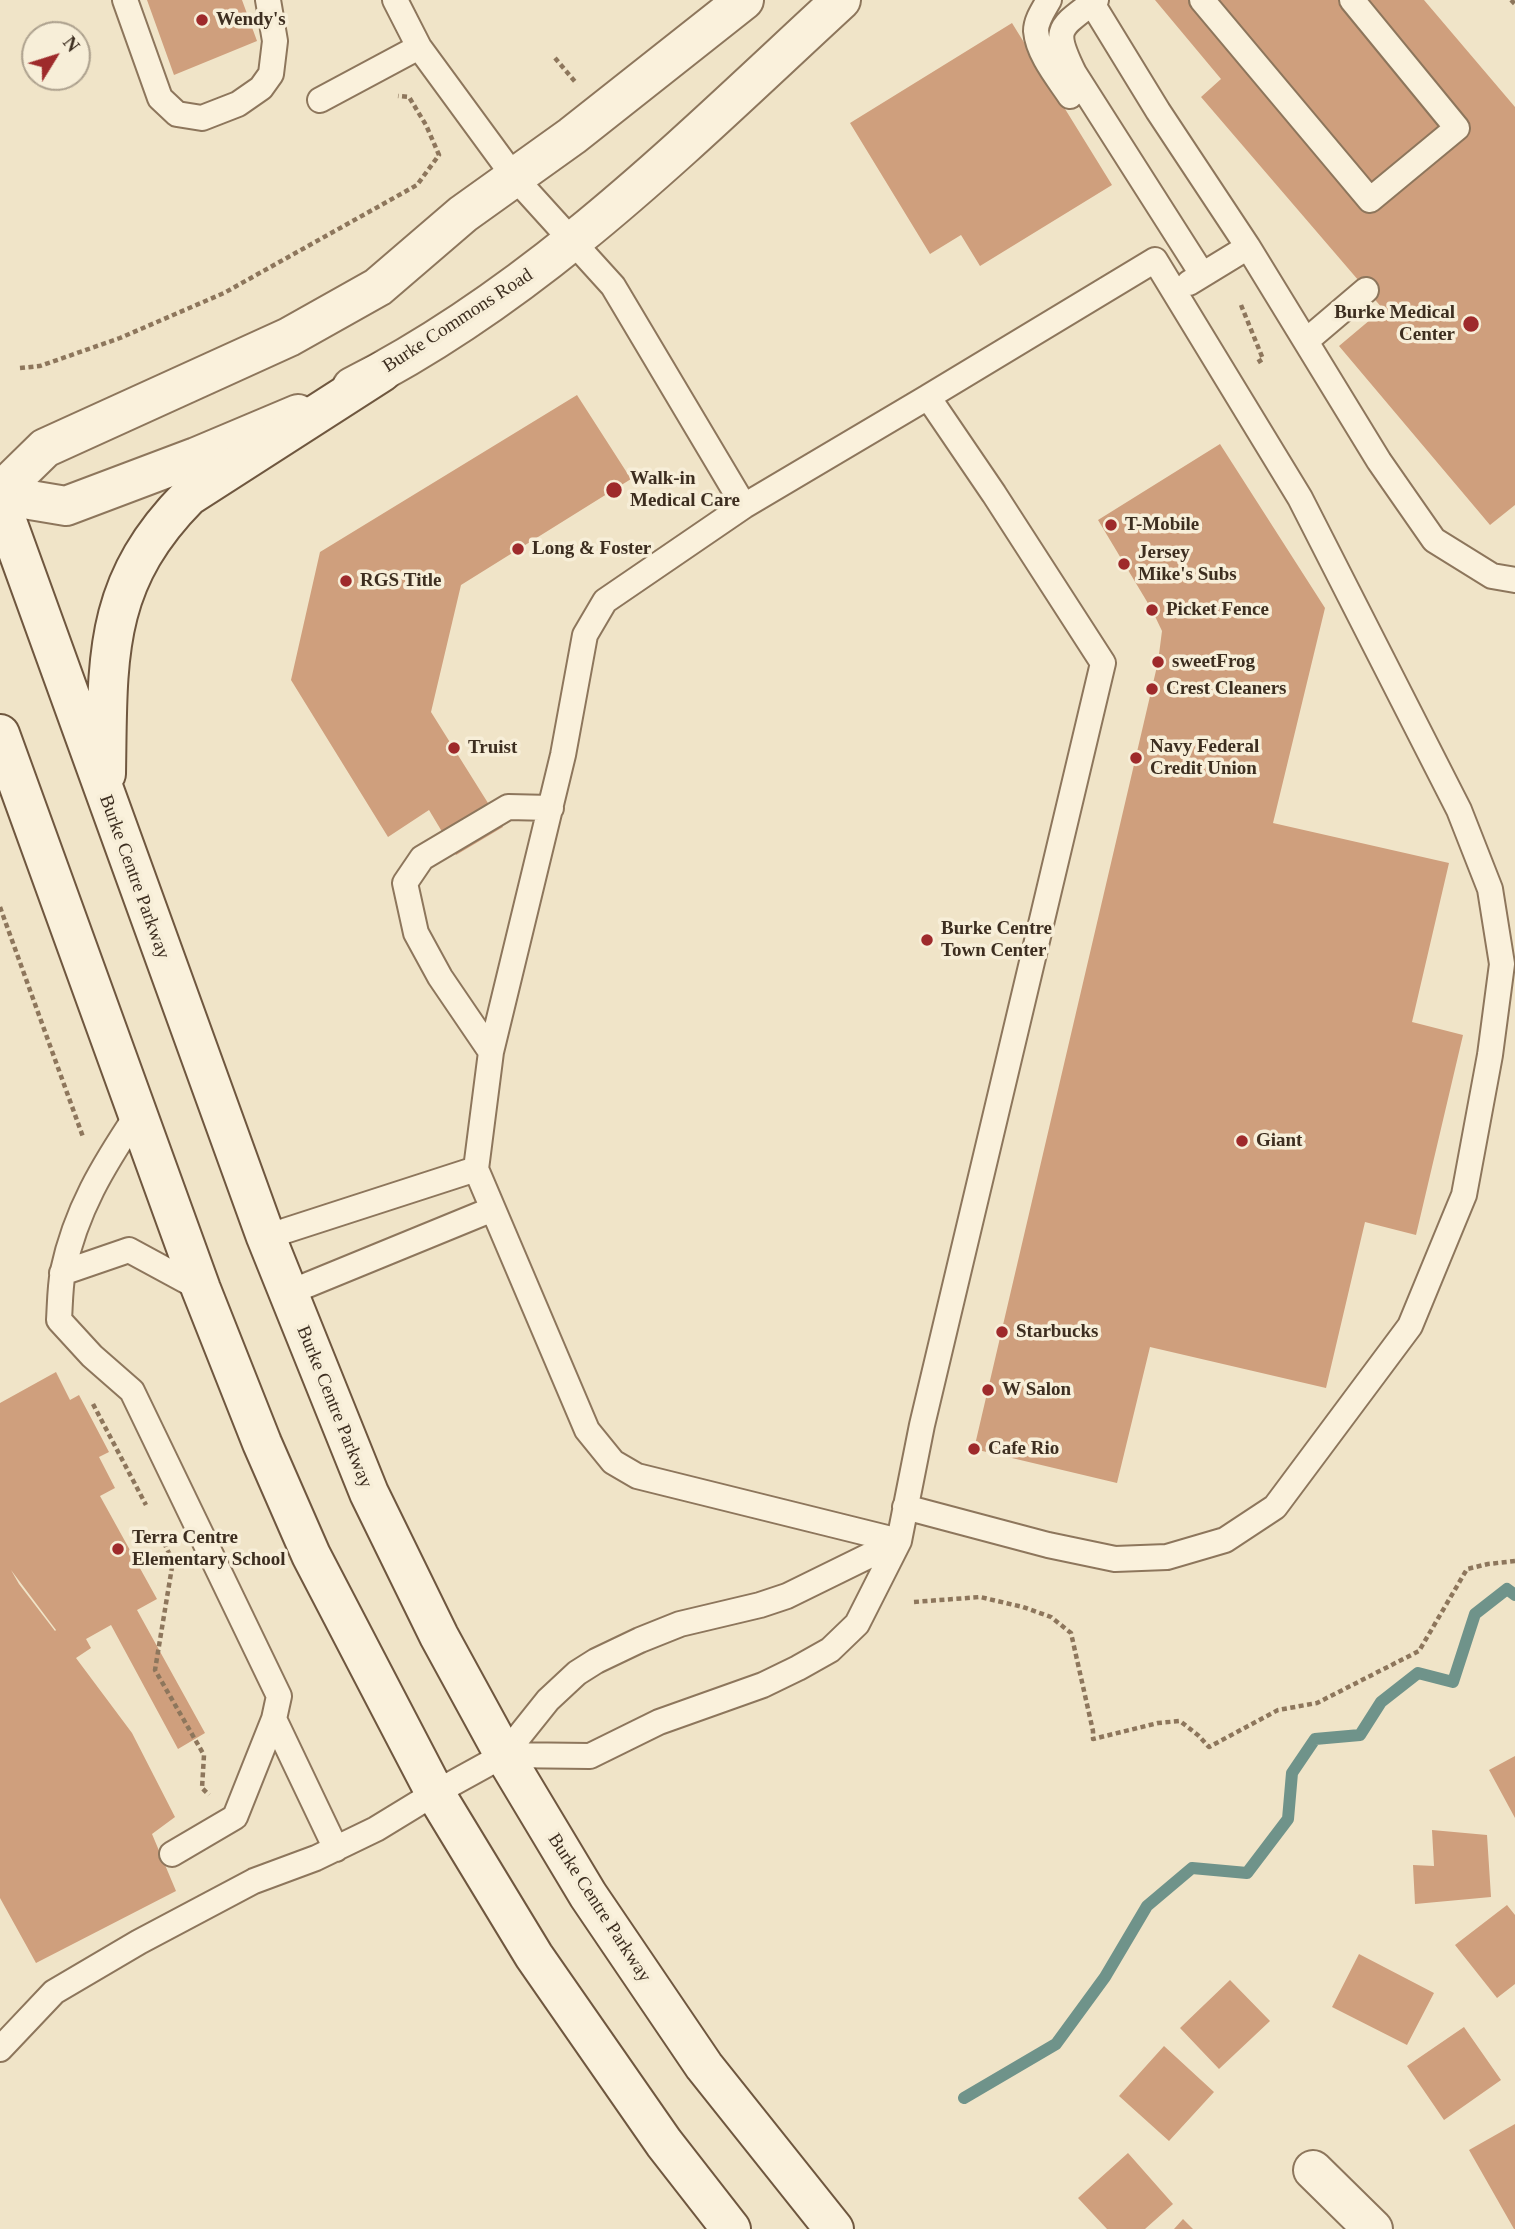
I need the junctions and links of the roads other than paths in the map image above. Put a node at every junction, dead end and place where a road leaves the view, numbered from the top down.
1 (124, 0) edge
2 (268, 0) edge
3 (395, 0) edge
4 (744, 0) edge
5 (841, 0) edge
6 (1049, 0) edge
7 (1202, 0) edge
8 (1352, 0) edge
9 (1092, 1) edge
10 (419, 47) junction
11 (320, 100) dead end
12 (515, 178) junction
13 (573, 242) junction
14 (1248, 247) junction
15 (1196, 278) junction
16 (1366, 290) dead end
17 (1306, 341) junction
18 (382, 372) junction
19 (928, 397) junction
20 (0, 494) edge
21 (0, 502) edge
22 (744, 506) junction
23 (1515, 580) edge
24 (0, 734) edge
25 (105, 797) junction
26 (551, 808) junction
27 (491, 1052) junction
28 (137, 1115) junction
29 (476, 1169) junction
30 (493, 1209) junction
31 (266, 1237) junction
32 (62, 1273) junction
33 (201, 1289) junction
34 (288, 1293) junction
35 (905, 1507) junction
36 (898, 1541) junction
37 (274, 1719) junction
38 (504, 1755) junction
39 (435, 1793) junction
40 (336, 1849) junction
41 (172, 1854) dead end
42 (0, 2049) edge
43 (1313, 2170) dead end
44 (732, 2229) edge
45 (834, 2229) edge
46 (1373, 2229) edge

1 - 2 lane
3 - 10 lane
4 - 12 main road, Burke Commons Road
5 - 13 main road, Burke Commons Road
6 - 15 lane
7 - 8 lane
9 - 14 lane
9 - 15 lane
10 - 11 lane
10 - 12 lane
12 - 13 lane
12 - 20 main road, Burke Commons Road
13 - 18 main road, Burke Commons Road
13 - 22 lane
14 - 15 lane
14 - 17 lane
15 - 19 lane
15 - 35 lane
16 - 17 lane
17 - 23 lane
18 - 20 main road, Burke Commons Road
18 - 25 main road
19 - 22 lane
19 - 35 lane
21 - 25 main road, Burke Centre Parkway
22 - 26 lane
24 - 28 main road
25 - 31 main road, Burke Centre Parkway
26 - 27 lane
26 - 27 lane
27 - 29 lane
28 - 32 lane
28 - 33 main road
29 - 30 lane
29 - 31 lane
30 - 34 lane
30 - 36 lane
31 - 34 main road, Burke Centre Parkway
32 - 33 lane
32 - 37 lane
33 - 39 main road
34 - 38 main road, Burke Centre Parkway
35 - 36 lane
36 - 38 lane
36 - 38 lane
37 - 40 lane
37 - 41 lane
38 - 39 lane
38 - 45 main road, Burke Centre Parkway
39 - 40 lane
39 - 44 main road
40 - 42 lane
43 - 46 main road

